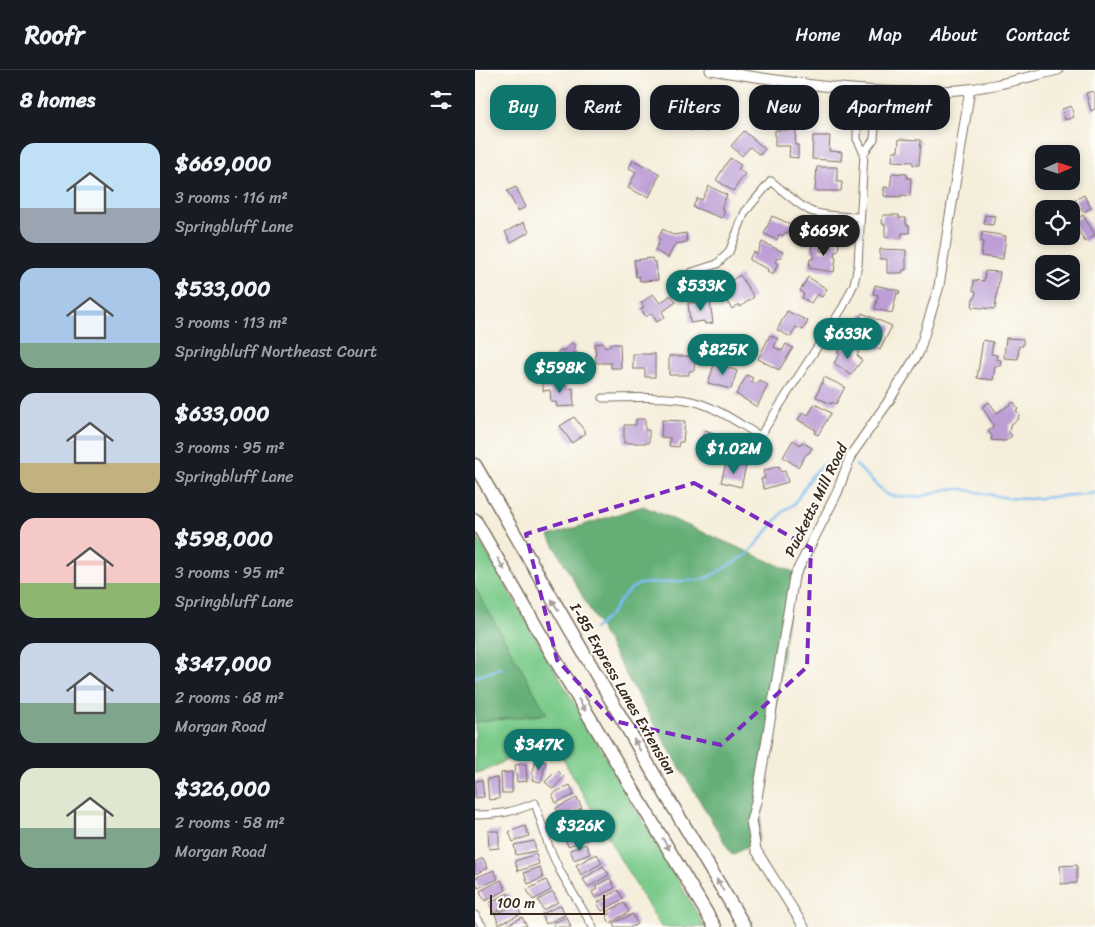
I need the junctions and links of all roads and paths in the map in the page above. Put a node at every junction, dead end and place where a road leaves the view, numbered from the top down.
1 (710, 70) edge
2 (1058, 70) edge
3 (829, 86) edge
4 (970, 89) junction
5 (950, 91) edge
6 (857, 130) edge
7 (875, 130) edge
8 (864, 153) junction
9 (861, 217) junction
10 (692, 272) dead end
11 (603, 398) dead end
12 (475, 465) edge
13 (475, 520) edge
14 (475, 815) edge
15 (475, 915) edge
16 (483, 927) edge
17 (593, 927) edge
18 (715, 927) edge
19 (745, 927) edge
20 (804, 927) edge

1 - 3 street
2 - 4 street
4 - 5 street
4 - 20 street, Pucketts Mill Road
6 - 8 street
7 - 8 street
8 - 9 street
9 - 10 street
9 - 11 street
19 -> 12 highway, I-85 Express Lanes Extension
13 -> 18 highway
14 - 17 street
15 - 16 street

